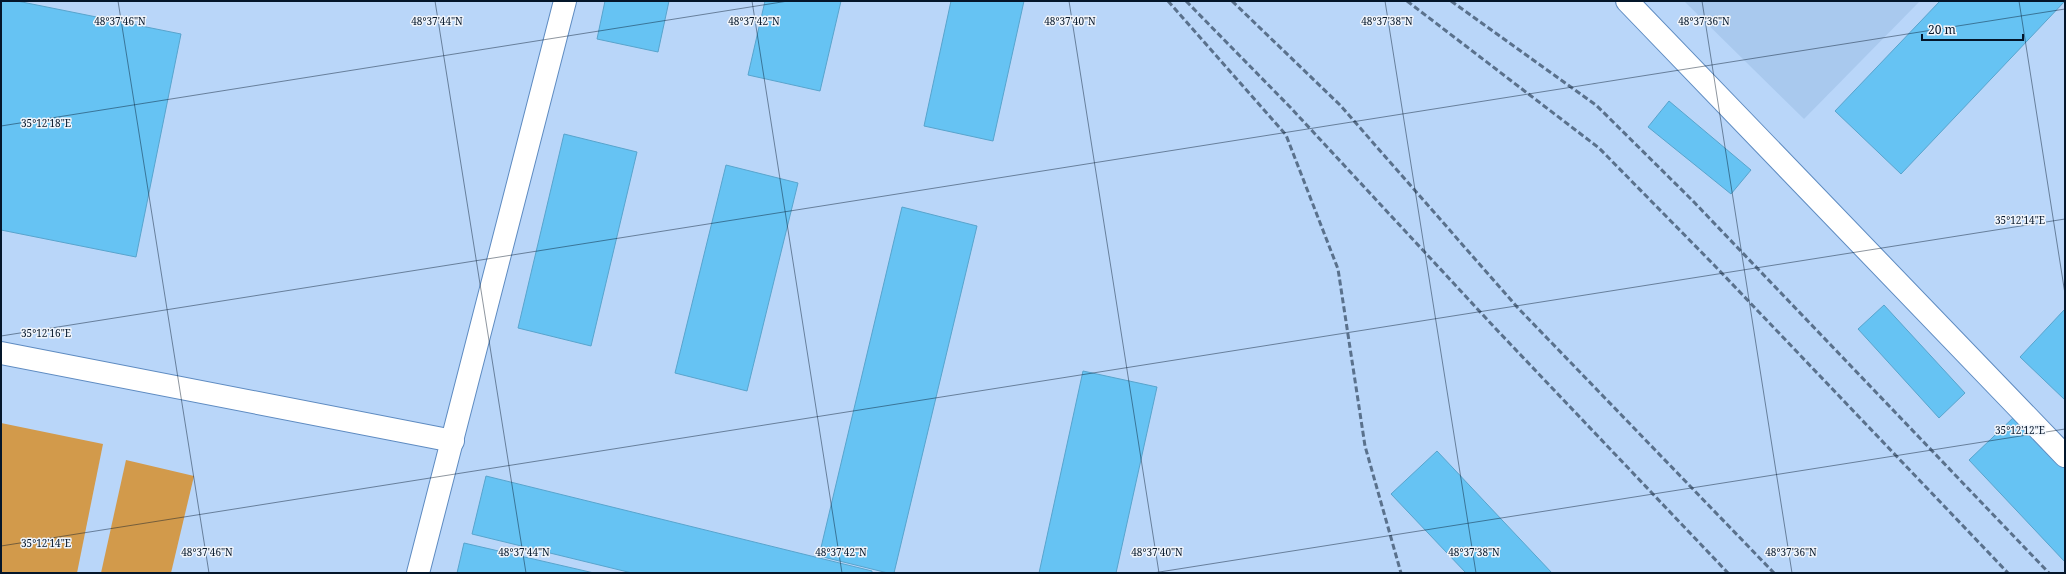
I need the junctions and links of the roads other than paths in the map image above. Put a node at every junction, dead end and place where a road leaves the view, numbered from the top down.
1 (565, 1) edge
2 (1627, 1) edge
3 (1, 353) edge
4 (453, 441) junction
5 (2065, 456) edge
6 (418, 573) edge

1 - 4 lane
2 - 5 lane
3 - 4 lane
4 - 6 lane

